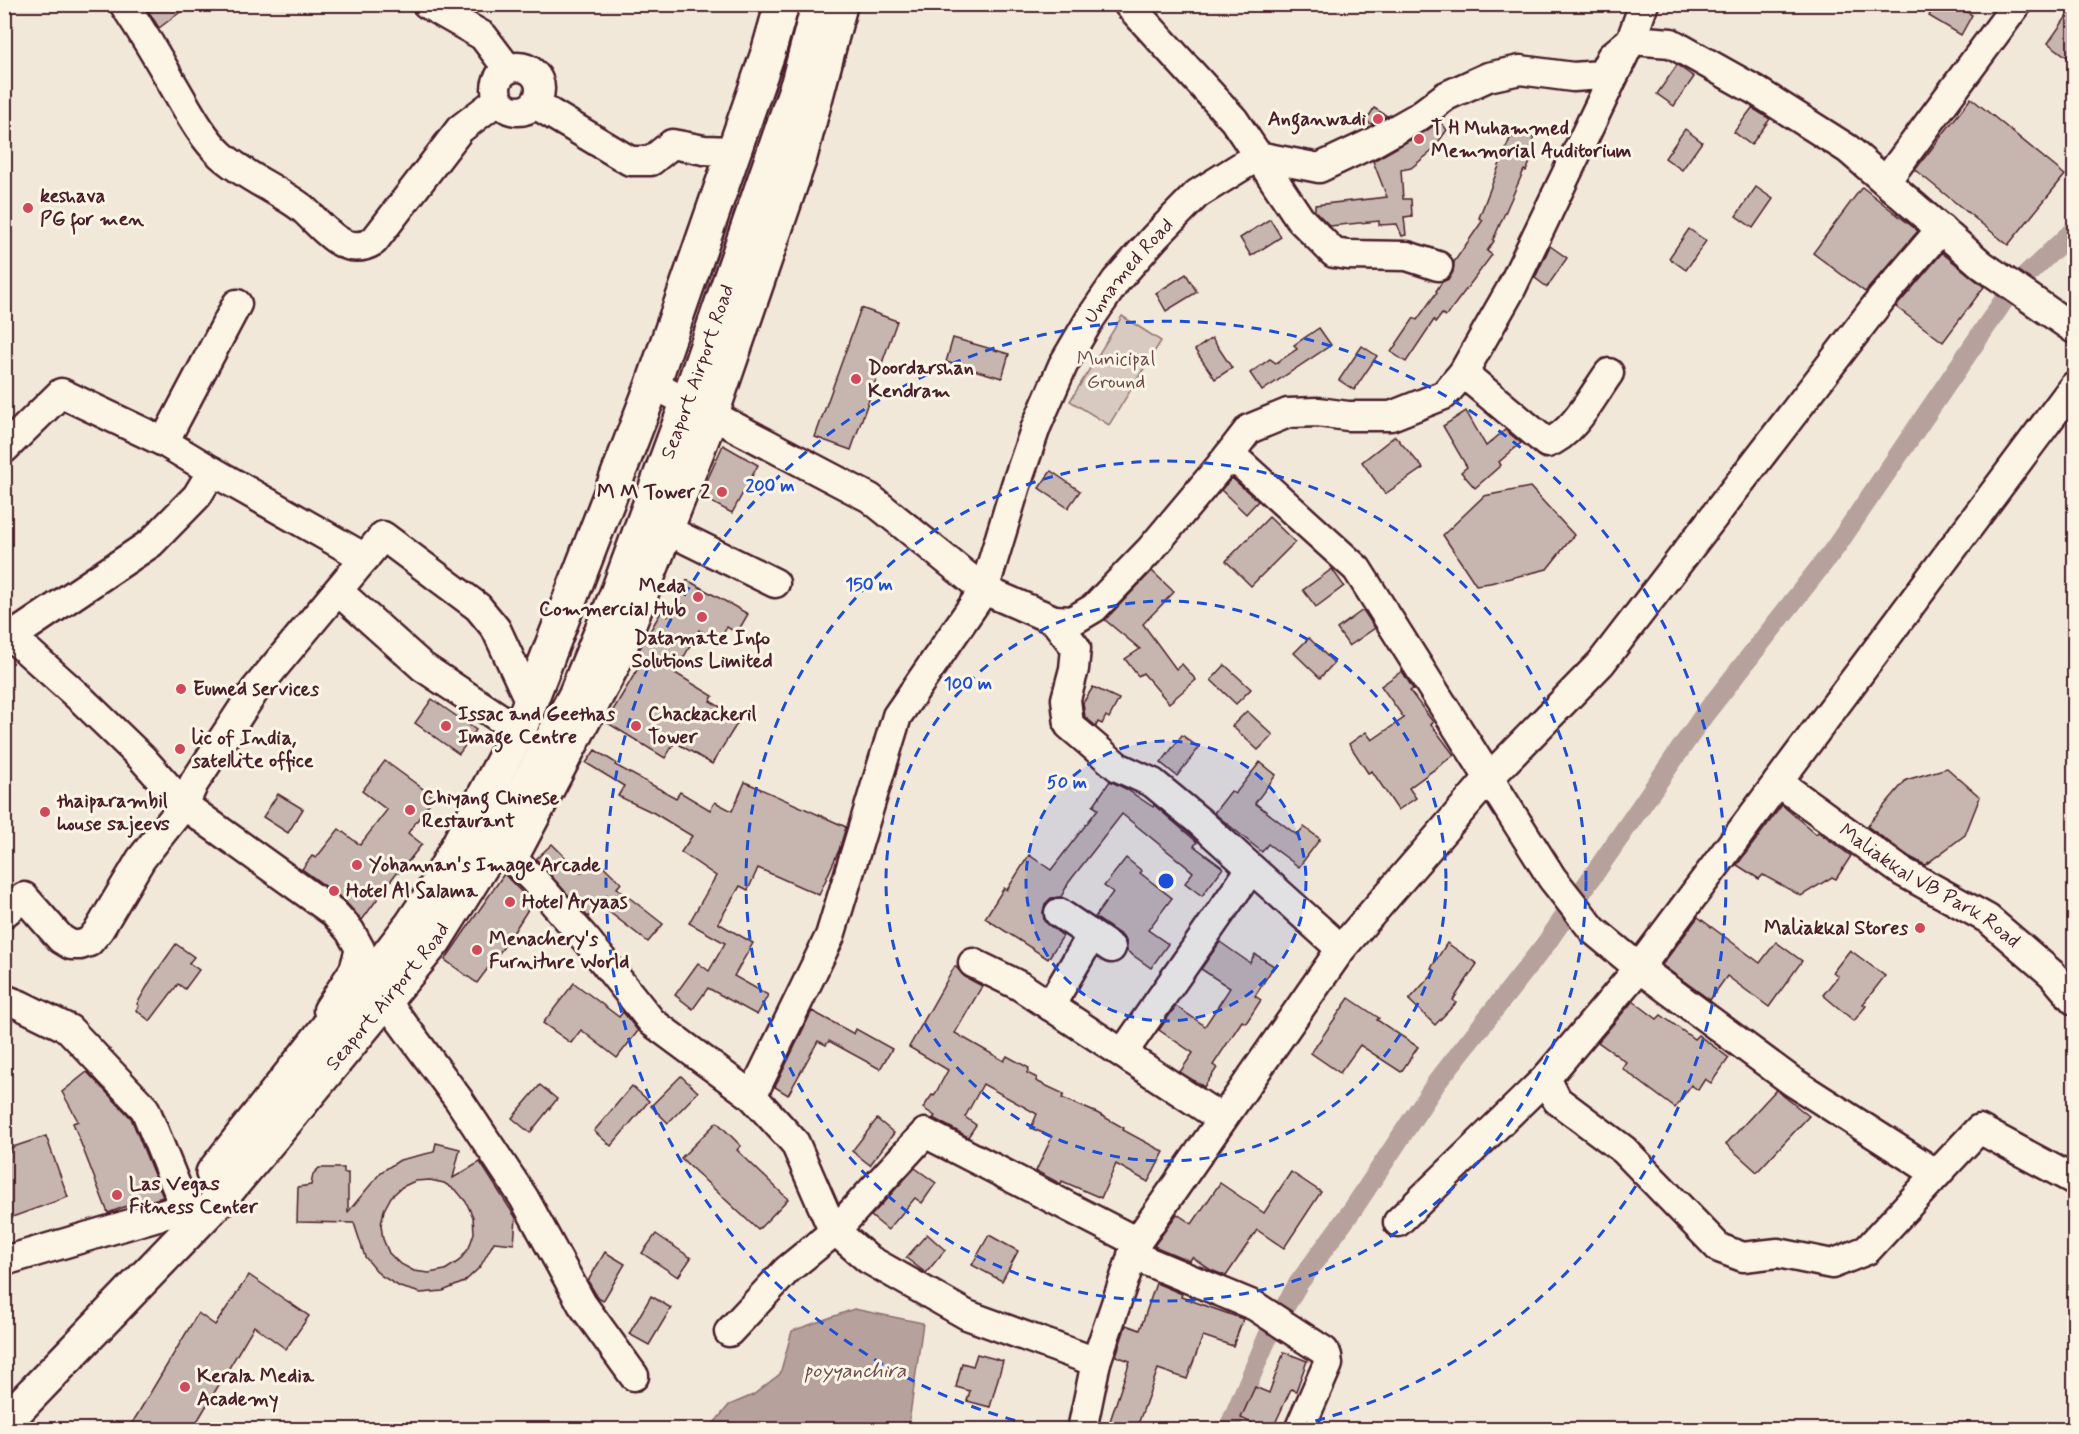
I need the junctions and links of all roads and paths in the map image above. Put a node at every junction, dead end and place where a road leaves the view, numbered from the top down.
1 (124, 4) edge
2 (427, 4) edge
3 (782, 4) edge
4 (1128, 4) edge
5 (1644, 4) edge
6 (2017, 4) edge
7 (833, 8) edge
8 (1631, 40) junction
9 (768, 53) junction
10 (508, 69) junction
11 (498, 100) junction
12 (535, 104) junction
13 (733, 151) junction
14 (1258, 156) junction
15 (1886, 181) junction
16 (1941, 230) junction
17 (1438, 266) dead end
18 (237, 304) dead end
19 (2074, 329) edge
20 (1609, 373) dead end
21 (1463, 374) junction
22 (653, 384) junction
23 (2074, 386) edge
24 (701, 408) junction
25 (164, 442) junction
26 (4, 449) edge
27 (1222, 464) junction
28 (212, 471) junction
29 (669, 531) junction
30 (365, 558) junction
31 (775, 583) dead end
32 (984, 590) junction
33 (338, 591) junction
34 (1054, 620) junction
35 (9, 633) edge
36 (525, 717) junction
37 (1489, 778) junction
38 (1778, 782) junction
39 (184, 805) junction
40 (504, 851) junction
41 (1251, 869) junction
42 (4, 913) edge
43 (1059, 913) dead end
44 (1341, 949) junction
45 (973, 963) dead end
46 (1639, 968) junction
47 (377, 991) junction
48 (4, 999) edge
49 (2074, 1000) edge
50 (1050, 1006) junction
51 (312, 1048) junction
52 (1132, 1060) junction
53 (1546, 1077) junction
54 (752, 1096) junction
55 (1222, 1119) junction
56 (1937, 1174) junction
57 (2074, 1180) edge
58 (185, 1208) junction
59 (1398, 1222) dead end
60 (835, 1231) junction
61 (1134, 1248) junction
62 (4, 1261) edge
63 (729, 1332) dead end
64 (1096, 1362) junction
65 (633, 1376) dead end
66 (4, 1392) edge
67 (4, 1424) edge
68 (1082, 1430) edge
69 (1299, 1430) edge

1 - 11 street
2 - 10 street
3 - 9 main road, Seaport Airport Road
4 - 14 street
5 - 8 street
6 - 15 street
7 - 9 street
7 - 24 main road, Seaport Airport Road
8 - 14 street
8 - 15 street
8 - 21 street
9 - 13 main road, Seaport Airport Road
10 - 11 street
10 - 12 street
11 - 12 street
12 - 13 street
13 - 22 main road, Seaport Airport Road
14 - 17 street
14 - 32 street, Unnamed Road
15 - 16 street
16 - 19 street
16 - 37 street
18 - 25 street
20 - 21 street
21 - 27 street
22 - 24 street
22 - 36 main road, Seaport Airport Road
23 - 38 street
24 - 29 street
24 - 32 street
24 - 40 main road, Seaport Airport Road
25 - 26 street
25 - 28 street
27 - 34 street
27 - 37 street
28 - 30 street
28 - 35 street
29 - 31 street
29 - 40 street
30 - 33 street
30 - 36 street
32 - 34 street
32 - 54 street, Unnamed Road
33 - 36 street
33 - 39 street
34 - 41 street
35 - 39 street
36 - 47 main road, Seaport Airport Road
37 - 44 street
37 - 46 street
38 - 46 street
38 - 49 street, Maliakkal VB Park Road
39 - 42 street
39 - 51 street
40 - 47 main road, Seaport Airport Road
40 - 54 street
41 - 44 street
41 - 52 street
43 - 50 street
44 - 55 street
45 - 50 street
46 - 53 street
46 - 56 street
47 - 51 main road, Seaport Airport Road
47 - 65 street
47 - 67 main road, Seaport Airport Road
48 - 58 street
50 - 52 street
51 - 58 main road, Seaport Airport Road
52 - 55 street
53 - 56 street
53 - 59 street
54 - 60 street
55 - 61 street
56 - 57 street
58 - 62 street
58 - 66 main road, Seaport Airport Road
60 - 61 street
60 - 63 street
60 - 64 street
61 - 64 street
61 - 69 street
64 - 68 street

